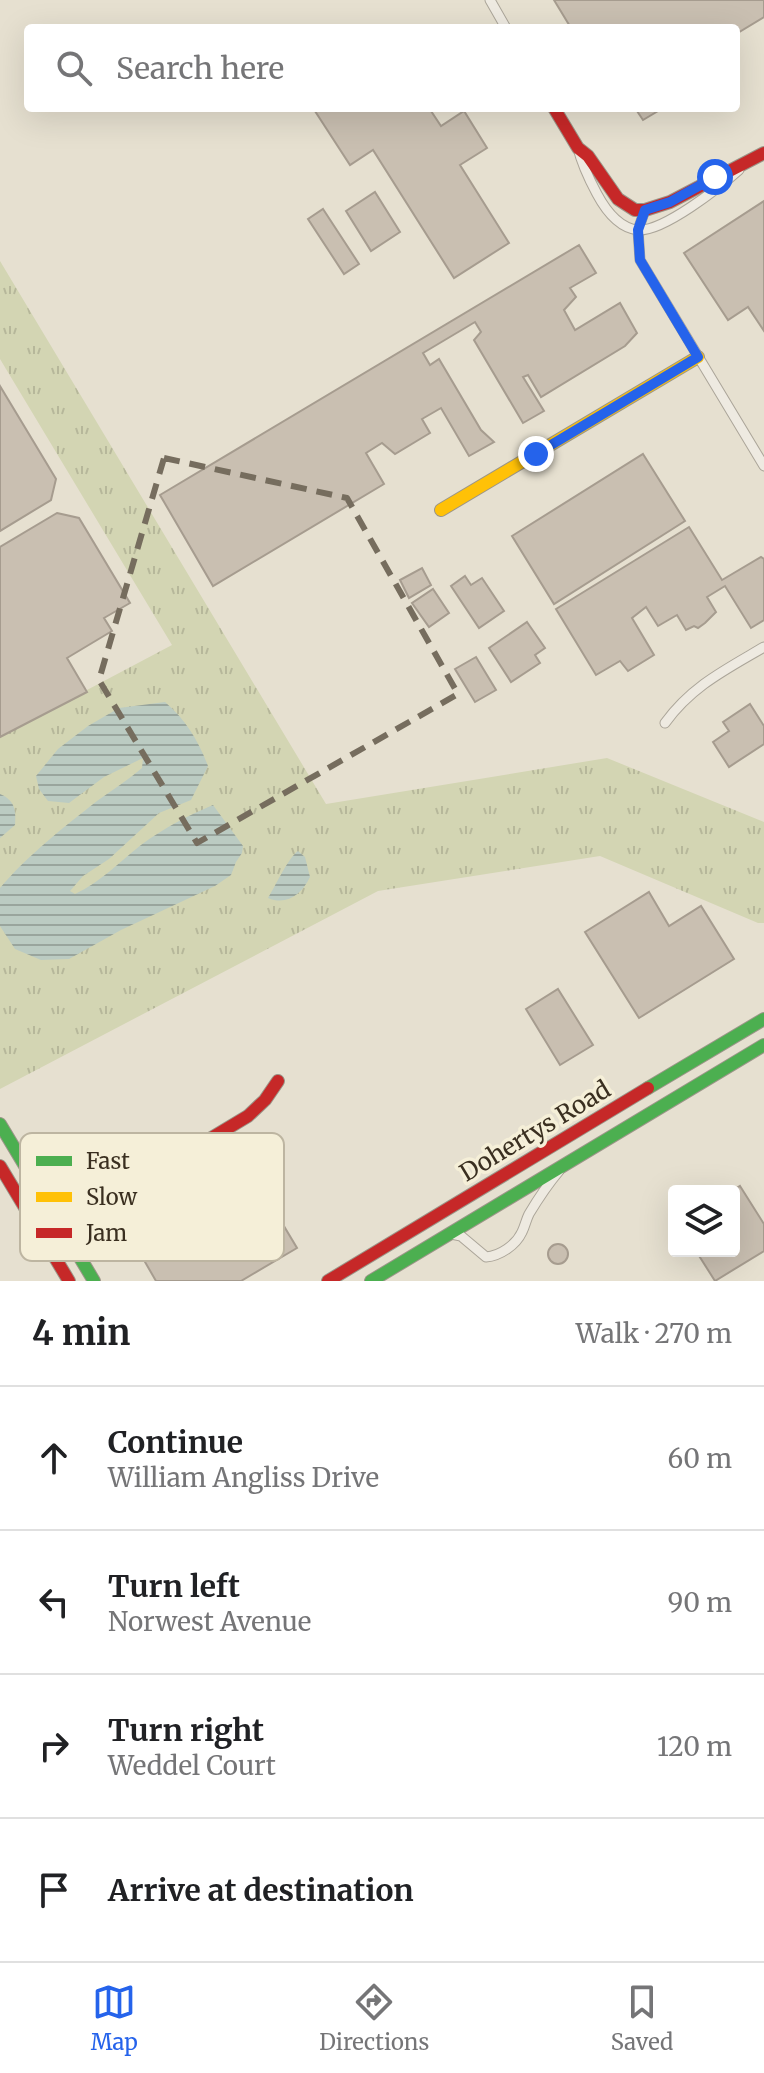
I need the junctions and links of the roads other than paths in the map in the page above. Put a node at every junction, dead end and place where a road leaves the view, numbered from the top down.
1 (490, 0) edge
2 (504, 24) edge
3 (556, 112) edge
4 (578, 148) junction
5 (764, 153) edge
6 (748, 163) junction
7 (645, 210) junction
8 (638, 230) junction
9 (698, 357) junction
10 (764, 466) edge
11 (441, 510) dead end
12 (764, 647) edge
13 (665, 723) dead end
14 (764, 1019) edge
15 (764, 1045) edge
16 (278, 1081) dead end
17 (651, 1087) junction
18 (662, 1105) junction
19 (0, 1124) edge
20 (220, 1133) edge
21 (20, 1158) edge
22 (567, 1162) junction
23 (0, 1166) edge
24 (20, 1199) edge
25 (449, 1234) junction
26 (57, 1261) edge
27 (82, 1261) edge
28 (69, 1281) edge
29 (94, 1281) edge
30 (328, 1281) edge
31 (371, 1281) edge

1 - 2 street
3 - 4 street
4 - 7 street
4 - 8 street
5 - 6 street
6 - 7 street
6 - 8 street
7 - 8 street
8 - 9 street
9 - 10 street
9 - 11 street
12 - 13 street
14 - 17 street, Dohertys Road
15 - 18 street, Dohertys Road
16 - 20 street
17 - 18 street
17 - 30 street, Dohertys Road
18 - 22 street, Dohertys Road
19 - 21 street
22 - 25 street, Dohertys Road
22 - 25 street, Dohertys Road
23 - 24 street
25 - 31 street, Dohertys Road
26 - 28 street
27 - 29 street

